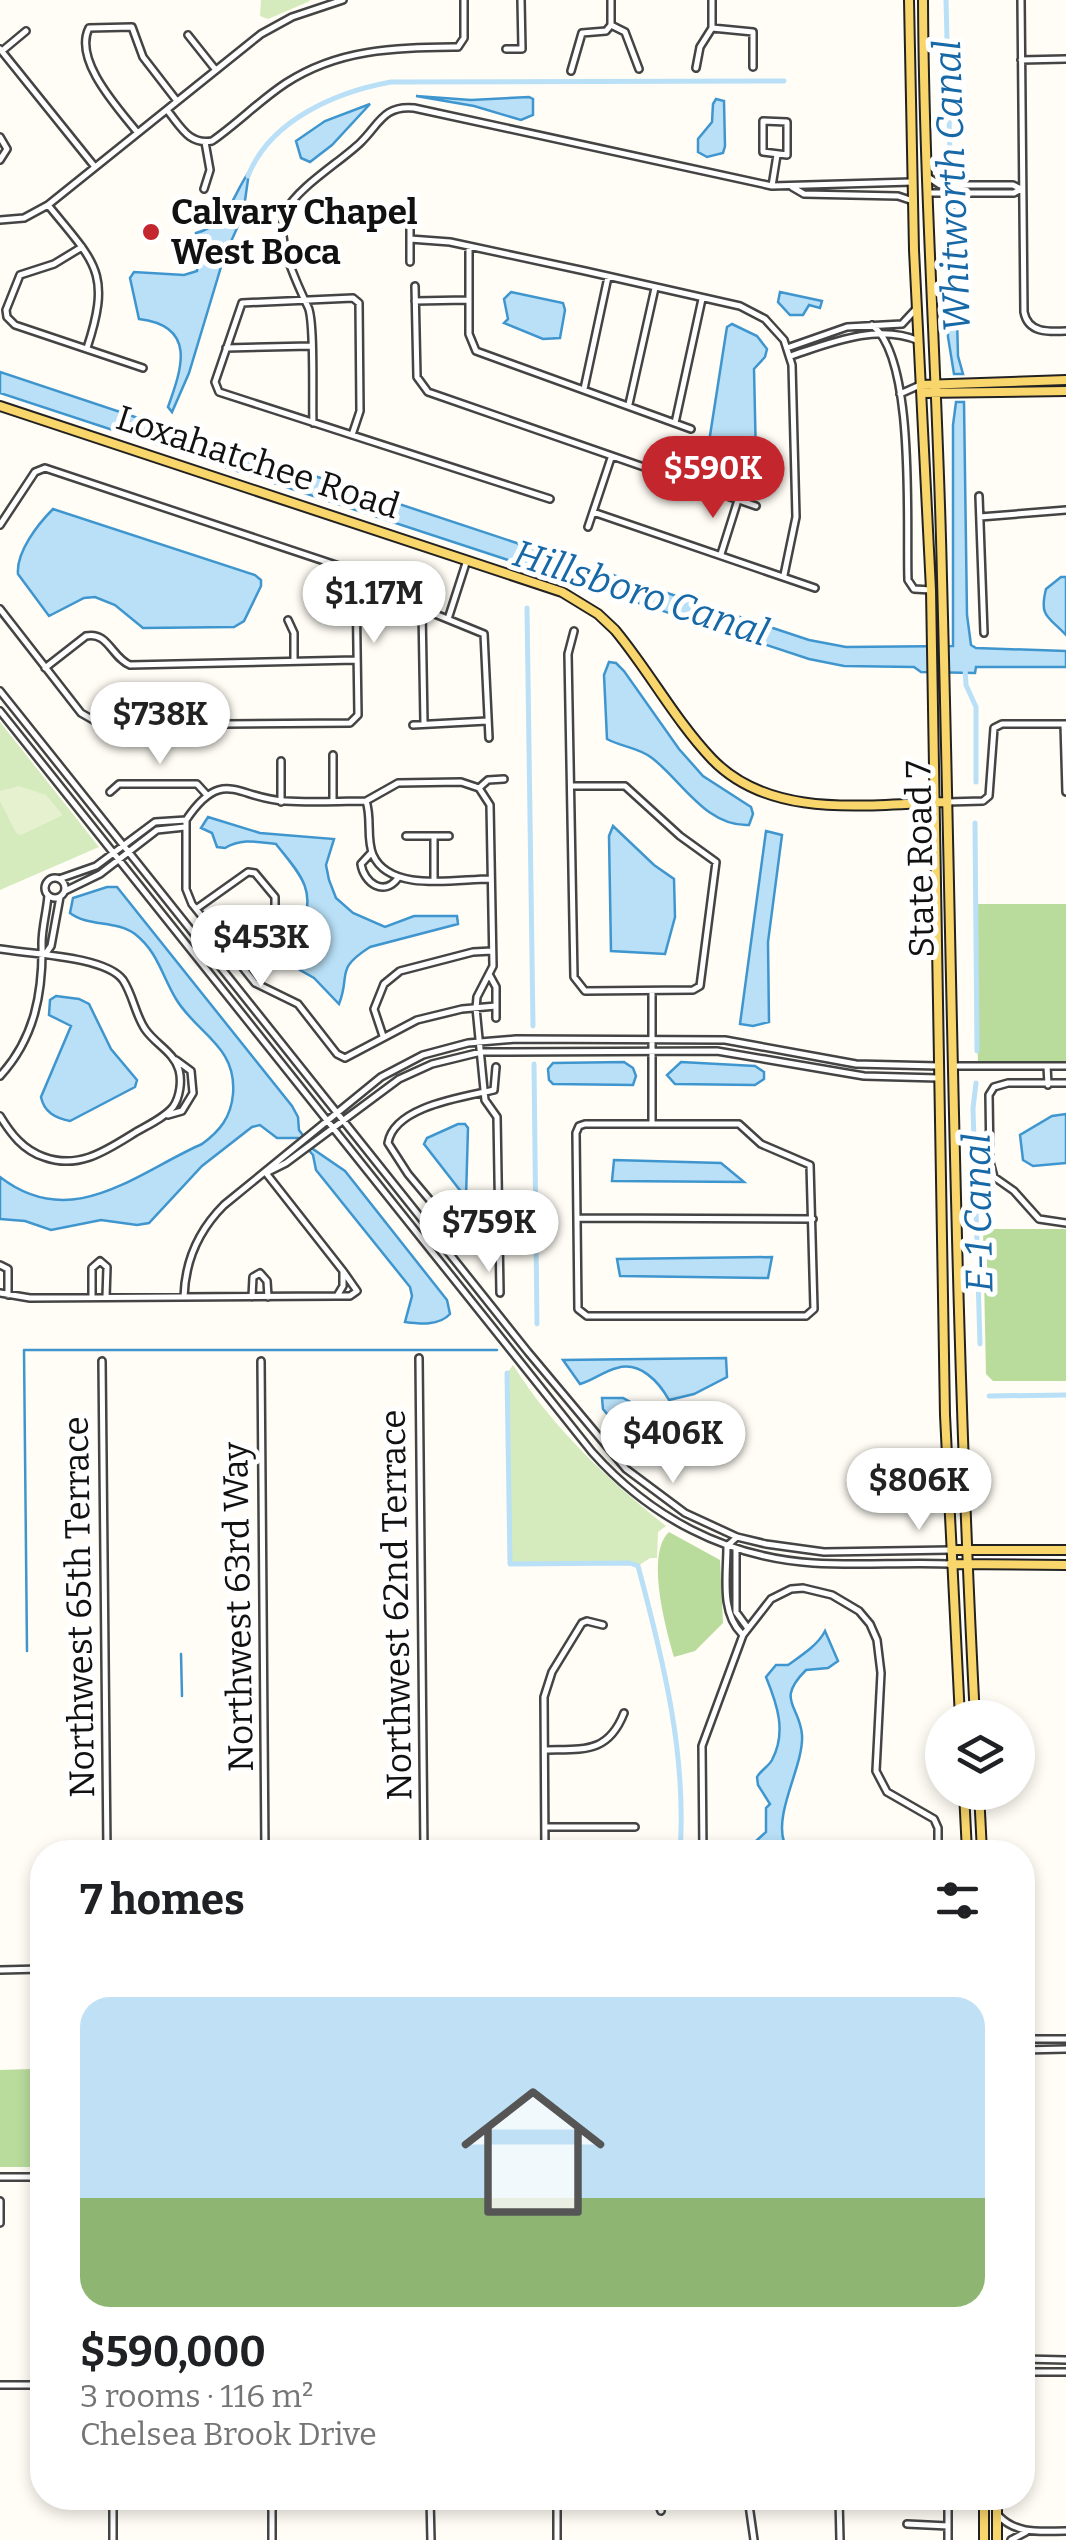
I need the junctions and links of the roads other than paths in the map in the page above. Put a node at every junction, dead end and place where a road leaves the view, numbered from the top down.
1 (344, 0) edge
2 (464, 0) edge
3 (521, 0) edge
4 (612, 0) edge
5 (712, 0) edge
6 (909, 0) edge
7 (922, 0) edge
8 (1021, 0) edge
9 (611, 25) junction
10 (712, 28) junction
11 (26, 32) dead end
12 (188, 35) dead end
13 (506, 49) dead end
14 (1, 50) edge
15 (1066, 59) edge
16 (1020, 60) junction
17 (753, 67) dead end
18 (215, 68) junction
19 (696, 68) dead end
20 (639, 69) dead end
21 (571, 71) dead end
22 (177, 101) junction
23 (166, 109) junction
24 (138, 132) junction
25 (0, 137) edge
26 (205, 142) junction
27 (912, 151) junction
28 (777, 155) junction
29 (0, 160) edge
30 (96, 166) junction
31 (926, 176) junction
32 (912, 182) junction
33 (886, 184) junction
34 (772, 186) junction
35 (792, 187) junction
36 (204, 189) dead end
37 (940, 189) junction
38 (1021, 189) junction
39 (927, 193) junction
40 (872, 196) junction
41 (912, 201) junction
42 (48, 205) junction
43 (410, 218) dead end
44 (0, 220) edge
45 (928, 225) junction
46 (410, 239) junction
47 (469, 246) junction
48 (82, 247) junction
49 (410, 262) dead end
50 (608, 277) junction
51 (415, 286) dead end
52 (655, 288) junction
53 (702, 298) junction
54 (302, 299) junction
55 (468, 300) junction
56 (416, 301) junction
57 (916, 308) junction
58 (872, 325) junction
59 (838, 330) junction
60 (1066, 331) edge
61 (882, 335) junction
62 (841, 340) junction
63 (919, 340) junction
64 (311, 346) junction
65 (226, 348) junction
66 (787, 348) junction
67 (87, 349) junction
68 (791, 356) junction
69 (143, 368) dead end
70 (1066, 380) edge
71 (937, 382) junction
72 (584, 389) junction
73 (921, 389) junction
74 (1066, 391) edge
75 (900, 394) junction
76 (937, 394) junction
77 (630, 404) junction
78 (0, 406) edge
79 (313, 423) junction
80 (674, 423) junction
81 (692, 429) dead end
82 (352, 435) junction
83 (611, 458) junction
84 (979, 496) dead end
85 (550, 499) dead end
86 (738, 500) junction
87 (756, 506) dead end
88 (1066, 510) edge
89 (593, 512) junction
90 (980, 516) junction
91 (0, 525) edge
92 (588, 527) dead end
93 (721, 554) junction
94 (467, 560) junction
95 (784, 575) junction
96 (815, 588) dead end
97 (930, 590) junction
98 (403, 605) dead end
99 (0, 609) edge
100 (422, 610) junction
101 (448, 619) junction
102 (288, 620) dead end
103 (574, 631) dead end
104 (984, 633) dead end
105 (356, 660) junction
106 (294, 661) junction
107 (45, 668) junction
108 (0, 692) edge
109 (0, 711) edge
110 (487, 721) junction
111 (424, 722) junction
112 (1065, 724) edge
113 (414, 725) dead end
114 (489, 738) dead end
115 (333, 755) dead end
116 (281, 761) dead end
117 (504, 779) dead end
118 (570, 786) junction
119 (479, 788) junction
120 (110, 792) dead end
121 (1066, 792) edge
122 (207, 795) junction
123 (333, 801) junction
124 (366, 801) junction
125 (281, 802) junction
126 (934, 802) junction
127 (947, 802) junction
128 (186, 823) junction
129 (406, 836) dead end
130 (434, 836) junction
131 (449, 836) dead end
132 (123, 845) junction
133 (113, 852) junction
134 (372, 852) junction
135 (130, 853) junction
136 (119, 860) junction
137 (59, 878) junction
138 (398, 878) junction
139 (491, 879) junction
140 (434, 880) junction
141 (62, 894) junction
142 (48, 895) junction
143 (196, 909) junction
144 (45, 920) junction
145 (55, 921) junction
146 (0, 949) edge
147 (227, 949) junction
148 (492, 951) junction
149 (45, 956) junction
150 (490, 976) junction
151 (652, 991) junction
152 (496, 1006) junction
153 (476, 1008) junction
154 (496, 1018) dead end
155 (938, 1033) junction
156 (383, 1036) junction
157 (652, 1039) junction
158 (480, 1041) junction
159 (652, 1050) junction
160 (481, 1052) junction
161 (173, 1058) junction
162 (938, 1066) junction
163 (952, 1066) junction
164 (1047, 1066) junction
165 (1055, 1066) junction
166 (1066, 1066) edge
167 (496, 1068) dead end
168 (0, 1076) edge
169 (938, 1078) junction
170 (1066, 1081) edge
171 (1053, 1083) junction
172 (484, 1092) junction
173 (952, 1100) junction
174 (336, 1112) junction
175 (165, 1115) junction
176 (0, 1116) edge
177 (326, 1120) junction
178 (342, 1120) junction
179 (652, 1123) junction
180 (332, 1127) junction
181 (280, 1156) junction
182 (286, 1163) junction
183 (266, 1173) junction
184 (577, 1218) junction
185 (812, 1219) junction
186 (1066, 1223) edge
187 (499, 1242) junction
188 (0, 1265) edge
189 (343, 1271) junction
190 (942, 1284) junction
191 (0, 1293) edge
192 (500, 1293) dead end
193 (8, 1295) junction
194 (336, 1296) junction
195 (92, 1297) junction
196 (106, 1297) junction
197 (184, 1297) junction
198 (252, 1297) junction
199 (268, 1297) junction
200 (958, 1316) junction
201 (419, 1358) dead end
202 (102, 1360) dead end
203 (261, 1360) dead end
204 (738, 1536) junction
205 (727, 1546) junction
206 (736, 1549) junction
207 (951, 1550) junction
208 (966, 1550) junction
209 (1066, 1550) edge
210 (951, 1564) junction
211 (967, 1564) junction
212 (1066, 1565) edge
213 (732, 1597) junction
214 (603, 1625) dead end
215 (748, 1627) junction
216 (743, 1635) junction
217 (959, 1700) edge
218 (974, 1700) edge
219 (624, 1713) dead end
220 (545, 1750) junction
221 (965, 1810) edge
222 (974, 1810) edge
223 (980, 1810) edge
224 (981, 1822) junction
225 (545, 1827) junction
226 (635, 1827) dead end
227 (106, 1840) edge
228 (266, 1840) edge
229 (424, 1840) edge
230 (545, 1840) edge
231 (702, 1840) edge
232 (938, 1840) edge
233 (966, 1840) edge
234 (982, 1840) edge
235 (30, 1969) edge
236 (0, 1970) edge
237 (1035, 2039) edge
238 (1066, 2039) edge
239 (1035, 2050) edge
240 (1066, 2050) edge
241 (0, 2177) edge
242 (30, 2177) edge
243 (0, 2201) edge
244 (0, 2223) edge
245 (1035, 2359) edge
246 (1066, 2360) edge
247 (1035, 2372) edge
248 (1066, 2372) edge
249 (0, 2384) edge
250 (30, 2385) edge
251 (113, 2510) edge
252 (272, 2510) edge
253 (430, 2510) edge
254 (557, 2510) edge
255 (750, 2510) edge
256 (839, 2510) edge
257 (948, 2510) edge
258 (984, 2510) edge
259 (997, 2510) edge
260 (997, 2514) junction
261 (907, 2524) dead end
262 (948, 2526) junction
263 (1029, 2531) junction
264 (1066, 2532) edge
265 (114, 2540) edge
266 (272, 2540) edge
267 (430, 2540) edge
268 (558, 2540) edge
269 (754, 2540) edge
270 (840, 2540) edge
271 (948, 2540) edge
272 (984, 2540) edge
273 (997, 2540) edge
274 (1010, 2540) edge

1 - 18 street
2 - 26 street
3 - 13 street
4 - 9 street
5 - 10 street
6 - 27 main road, State Road 7
7 - 31 main road, State Road 7
8 - 16 street
9 - 20 street
9 - 21 street
10 - 17 street
10 - 19 street
11 - 14 street
12 - 18 street
14 - 30 street
15 - 16 street
16 - 38 street
18 - 22 street
22 - 23 street
22 - 24 street
23 - 24 street
23 - 26 street
24 - 30 street
25 - 29 street
26 - 36 street
27 - 32 main road, State Road 7
27 - 39 main road
28 - 28 street
28 - 34 street
30 - 42 street
31 - 37 street
31 - 39 main road, State Road 7
32 - 33 street
32 - 41 main road, State Road 7
32 - 45 main road
33 - 35 street
33 - 40 street
34 - 35 street
34 - 54 street
35 - 40 street
37 - 38 street
37 - 39 street
38 - 60 street
39 - 45 main road, State Road 7
40 - 41 street
41 - 57 main road, State Road 7
42 - 44 street
42 - 48 street
43 - 46 street
45 - 71 main road, State Road 7
46 - 47 street
46 - 49 street
47 - 50 street
47 - 55 street
48 - 67 street
48 - 67 street
50 - 52 street
50 - 72 street
51 - 56 street
52 - 53 street
52 - 77 street
53 - 66 street
53 - 80 street
54 - 64 street
54 - 65 street
54 - 82 street
55 - 56 street
55 - 72 street
56 - 83 street
57 - 58 street
57 - 63 main road, State Road 7
58 - 59 street
58 - 61 street
59 - 62 street
59 - 66 street
61 - 62 street
61 - 63 street
61 - 75 street
62 - 68 street
63 - 73 main road, State Road 7
64 - 65 street
64 - 79 street
65 - 79 street
66 - 68 street
67 - 69 street
68 - 95 street
70 - 71 main road
71 - 73 main road
71 - 76 main road, State Road 7
72 - 77 street
73 - 75 street
73 - 76 main road
73 - 97 main road, State Road 7
74 - 76 main road
75 - 97 street
76 - 127 main road, State Road 7
77 - 80 street
78 - 94 main road, Loxahatchee Road
79 - 82 street
80 - 81 street
82 - 85 street
83 - 86 street
83 - 89 street
84 - 90 street
86 - 87 street
86 - 93 street
88 - 90 street
89 - 92 street
89 - 93 street
90 - 104 street
91 - 105 street
93 - 95 street
94 - 101 street
94 - 126 main road, Loxahatchee Road
95 - 96 street
97 - 126 main road, State Road 7
98 - 100 street
99 - 107 street
100 - 101 street
100 - 111 street
101 - 110 street
102 - 106 street
103 - 118 street
105 - 106 street
105 - 107 street
106 - 107 street
108 - 132 street
109 - 133 street
110 - 111 street
110 - 114 street
111 - 113 street
112 - 121 street
112 - 127 street
115 - 123 street
116 - 125 street
117 - 119 street
118 - 151 street
118 - 151 street
119 - 124 street
119 - 139 street
120 - 122 street
122 - 125 street
122 - 128 street
123 - 124 street
123 - 125 street
124 - 134 street
126 - 127 main road, Loxahatchee Road
126 - 155 main road, State Road 7
127 - 163 main road, State Road 7
128 - 132 street
128 - 135 street
128 - 143 street
129 - 130 street
130 - 131 street
130 - 140 street
132 - 133 street
132 - 135 street
133 - 136 street
133 - 137 street
134 - 138 street
134 - 138 street
135 - 136 street
135 - 174 street
136 - 141 street
136 - 177 street
137 - 141 street
137 - 142 street
138 - 140 street
139 - 140 street
139 - 148 street
141 - 142 street
141 - 145 street
142 - 144 street
143 - 147 street
143 - 147 street
144 - 145 street
144 - 149 street
145 - 149 street
146 - 149 street
147 - 156 street
148 - 150 street
148 - 156 street
149 - 161 street
149 - 168 street
150 - 152 street
150 - 153 street
151 - 157 street
152 - 153 street
152 - 154 street
153 - 156 street
153 - 158 street
155 - 162 main road, State Road 7
155 - 163 main road
157 - 158 street
157 - 159 street
157 - 162 street
158 - 160 street
158 - 174 street
159 - 160 street
159 - 169 street
159 - 179 street
160 - 172 street
160 - 178 street
161 - 175 street
161 - 175 street
162 - 169 main road, State Road 7
162 - 173 main road
163 - 164 street
163 - 173 main road, State Road 7
164 - 165 street
164 - 171 street
165 - 166 street
165 - 171 street
167 - 172 street
169 - 190 main road, State Road 7
170 - 171 street
171 - 186 street
172 - 187 street
172 - 187 street
173 - 200 main road, State Road 7
174 - 177 street
174 - 178 street
175 - 176 street
177 - 180 street
177 - 181 street
178 - 180 street
178 - 204 street
179 - 184 street
179 - 185 street
180 - 182 street
180 - 205 street
181 - 182 street
181 - 183 street
182 - 183 street
183 - 189 street
183 - 197 street
184 - 185 street
184 - 185 street
187 - 192 street
188 - 193 street
189 - 194 street
189 - 194 street
190 - 200 main road
190 - 207 main road, State Road 7
191 - 193 street
193 - 195 street
194 - 199 street
195 - 196 street
195 - 196 street
196 - 197 street
197 - 198 street
198 - 199 street
198 - 199 street
200 - 208 main road, State Road 7
201 - 229 street, Northwest 62nd Terrace
202 - 227 street, Northwest 65th Terrace
203 - 228 street, Northwest 63rd Way
204 - 205 street
204 - 206 street
204 - 207 street
205 - 206 street
205 - 213 street
206 - 210 street
206 - 213 street
207 - 208 main road
207 - 210 main road, State Road 7
208 - 209 main road
208 - 211 main road, State Road 7
210 - 211 main road
210 - 217 main road, State Road 7
211 - 212 main road
211 - 218 main road, State Road 7
213 - 215 street
213 - 216 street
214 - 220 street
215 - 216 street
215 - 232 street
216 - 231 street
219 - 220 street
220 - 225 street
221 - 233 main road
222 - 224 main road
223 - 224 main road
224 - 234 main road
225 - 226 street
225 - 230 street
235 - 236 street
237 - 238 street
239 - 240 street
241 - 242 street
243 - 244 street
245 - 246 street
247 - 248 street
249 - 250 street
251 - 265 street
252 - 266 street
253 - 267 street
254 - 268 street
255 - 269 street
256 - 270 street
257 - 262 street
258 - 272 main road
259 - 260 main road
260 - 263 street
260 - 273 main road
261 - 262 street
262 - 271 street
263 - 264 street
263 - 274 street

